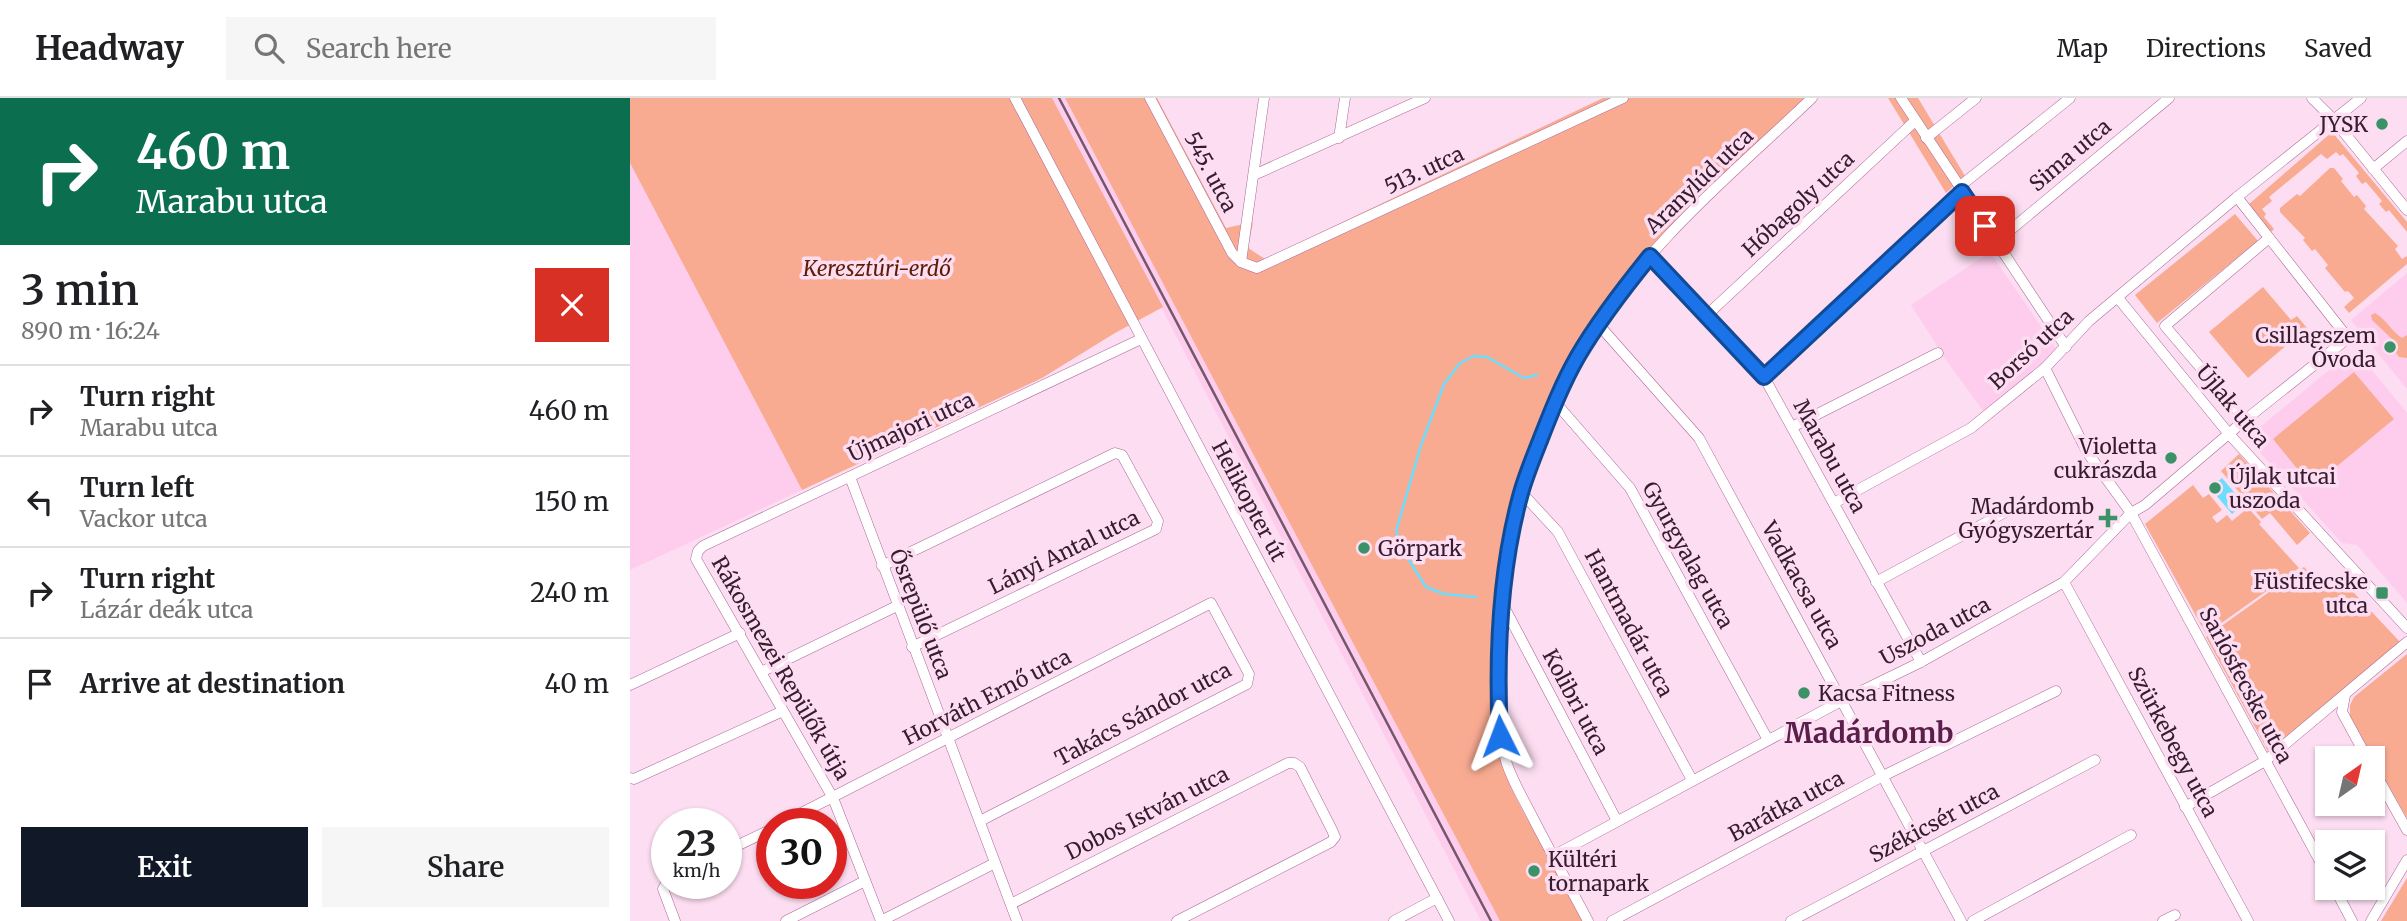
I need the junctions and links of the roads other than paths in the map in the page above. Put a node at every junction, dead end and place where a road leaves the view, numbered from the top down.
1 (1015, 98) edge
2 (1150, 98) edge
3 (1264, 98) edge
4 (1345, 98) edge
5 (1425, 98) edge
6 (1623, 98) edge
7 (1812, 98) edge
8 (1901, 98) edge
9 (1976, 98) edge
10 (2070, 98) edge
11 (2169, 98) edge
12 (2312, 98) edge
13 (2361, 98) edge
14 (2333, 119) junction
15 (1915, 121) junction
16 (1339, 138) junction
17 (1926, 138) junction
18 (2407, 141) edge
19 (2373, 169) junction
20 (1254, 175) junction
21 (1960, 190) junction
22 (2237, 197) junction
23 (2407, 210) edge
24 (2269, 238) junction
25 (1996, 242) junction
26 (1650, 256) junction
27 (1241, 262) junction
28 (2118, 298) junction
29 (1707, 315) junction
30 (1598, 324) junction
31 (1141, 339) junction
32 (2066, 347) junction
33 (1938, 353) dead end
34 (2045, 368) junction
35 (1764, 377) junction
36 (1555, 402) junction
37 (2245, 420) junction
38 (1792, 427) junction
39 (2229, 434) junction
40 (850, 477) junction
41 (1521, 492) junction
42 (1834, 503) junction
43 (2009, 510) dead end
44 (2131, 513) junction
45 (698, 551) joint
46 (882, 566) junction
47 (1876, 582) junction
48 (2064, 582) junction
49 (1501, 601) junction
50 (1211, 604) joint
51 (897, 606) junction
52 (2407, 628) edge
53 (740, 633) junction
54 (2407, 642) edge
55 (912, 647) junction
56 (1921, 663) junction
57 (761, 672) junction
58 (630, 685) edge
59 (2056, 691) dead end
60 (2346, 693) junction
61 (1843, 700) junction
62 (783, 711) junction
63 (948, 739) junction
64 (1768, 740) junction
65 (2360, 746) edge
66 (2095, 760) dead end
67 (2265, 761) junction
68 (1883, 776) junction
69 (630, 778) edge
70 (1692, 780) junction
71 (2385, 791) edge
72 (833, 798) junction
73 (2185, 807) junction
74 (813, 808) edge
75 (980, 821) junction
76 (1617, 821) junction
77 (2407, 830) edge
78 (2130, 835) dead end
79 (1923, 850) junction
80 (2315, 852) edge
81 (1553, 856) junction
82 (2407, 860) edge
83 (995, 863) junction
84 (865, 881) junction
85 (1437, 898) junction
86 (667, 899) edge
87 (2341, 900) edge
88 (1011, 904) junction
89 (2175, 915) dead end
90 (675, 921) edge
91 (786, 921) edge
92 (881, 921) edge
93 (1017, 921) edge
94 (1177, 921) edge
95 (1394, 921) edge
96 (1449, 921) edge
97 (1588, 921) edge
98 (1612, 921) edge
99 (1791, 921) edge
100 (1961, 921) edge
101 (1973, 921) edge
102 (2164, 921) edge
103 (2248, 921) edge
104 (2352, 921) edge
105 (2371, 921) edge

1 - 31 street, Helikopter út
2 - 27 street, 545. utca
3 - 20 street
4 - 16 street
5 - 16 street
6 - 27 street, 513. utca
7 - 26 street, Aranylúd utca
8 - 15 street
9 - 17 street
10 - 21 street
11 - 25 street, Sima utca
12 - 14 street
13 - 14 street, Borsó utca
14 - 19 street
14 - 22 street, Borsó utca
15 - 17 street
15 - 29 street, Hóbagoly utca
16 - 20 street
17 - 21 street
18 - 19 street
19 - 23 street
20 - 27 street
21 - 25 street
21 - 35 street
22 - 24 street
22 - 28 street, Borsó utca
24 - 37 street
24 - 37 street
25 - 32 street
26 - 29 street, Marabu utca
26 - 30 street, Aranylúd utca
28 - 32 street, Borsó utca
28 - 39 street, Újlak utca
29 - 35 street, Marabu utca
30 - 36 street, Aranylúd utca
30 - 61 street, Vadkacsa utca
31 - 40 street, Újmajori utca
31 - 85 street, Helikopter út
32 - 34 street, Borsó utca
33 - 38 street
34 - 42 street, Borsó utca
34 - 44 street, Sarlósfecske utca
35 - 38 street, Marabu utca
36 - 41 street, Aranylúd utca
36 - 64 street, Gyurgyalag utca
37 - 39 street
38 - 42 street, Marabu utca
39 - 44 street, Uszoda utca
39 - 52 street, Újlak utca
40 - 45 street, Újmajori utca
40 - 46 street, Ősrepülő utca
41 - 49 street, Aranylúd utca
41 - 70 street, Hantmadár utca
42 - 47 street, Marabu utca
43 - 47 street
44 - 48 street, Uszoda utca
44 - 67 street, Sarlósfecske utca
45 - 53 street, Rákosmezei Repülők útja
46 - 51 street, Ősrepülő utca
46 - 55 street, Lányi Antal utca
47 - 56 street, Marabu utca
48 - 56 street, Uszoda utca
48 - 73 street, Szürkebegy utca
49 - 76 street, Kolibri utca
49 - 81 street, Aranylúd utca
50 - 63 street, Horváth Ernő utca
50 - 75 street, Takács Sándor utca
51 - 55 street, Ősrepülő utca
51 - 57 street
53 - 57 street, Rákosmezei Repülők útja
53 - 58 street
54 - 60 street
55 - 63 street, Ősrepülő utca
56 - 61 street, Uszoda utca
57 - 62 street, Rákosmezei Repülők útja
59 - 68 street, Barátka utca
60 - 65 street
60 - 67 street
61 - 64 street, Uszoda utca
61 - 68 street, Vadkacsa utca
62 - 69 street
62 - 72 street, Rákosmezei Repülők útja
63 - 72 street, Horváth Ernő utca
63 - 75 street, Ősrepülő utca
64 - 70 street, Uszoda utca
66 - 79 street, Székicsér utca
67 - 73 street
67 - 80 street, Sarlósfecske utca
68 - 79 street, Vadkacsa utca
68 - 98 street, Barátka utca
70 - 76 street, Uszoda utca
71 - 77 street
72 - 74 street, Horváth Ernő utca
72 - 84 street, Rákosmezei Repülők útja
73 - 103 street, Szürkebegy utca
75 - 83 street, Ősrepülő utca
76 - 81 street, Uszoda utca
78 - 101 street
79 - 99 street, Székicsér utca
79 - 100 street, Vadkacsa utca
81 - 97 street, Aranylúd utca
82 - 105 street
83 - 88 street, Ősrepülő utca
83 - 92 street
84 - 91 street
84 - 92 street, Rákosmezei Repülők útja
85 - 95 street
85 - 96 street, Helikopter út
86 - 90 street
87 - 104 street
88 - 93 street, Ősrepülő utca
88 - 94 street, Dobos István utca
89 - 102 street

